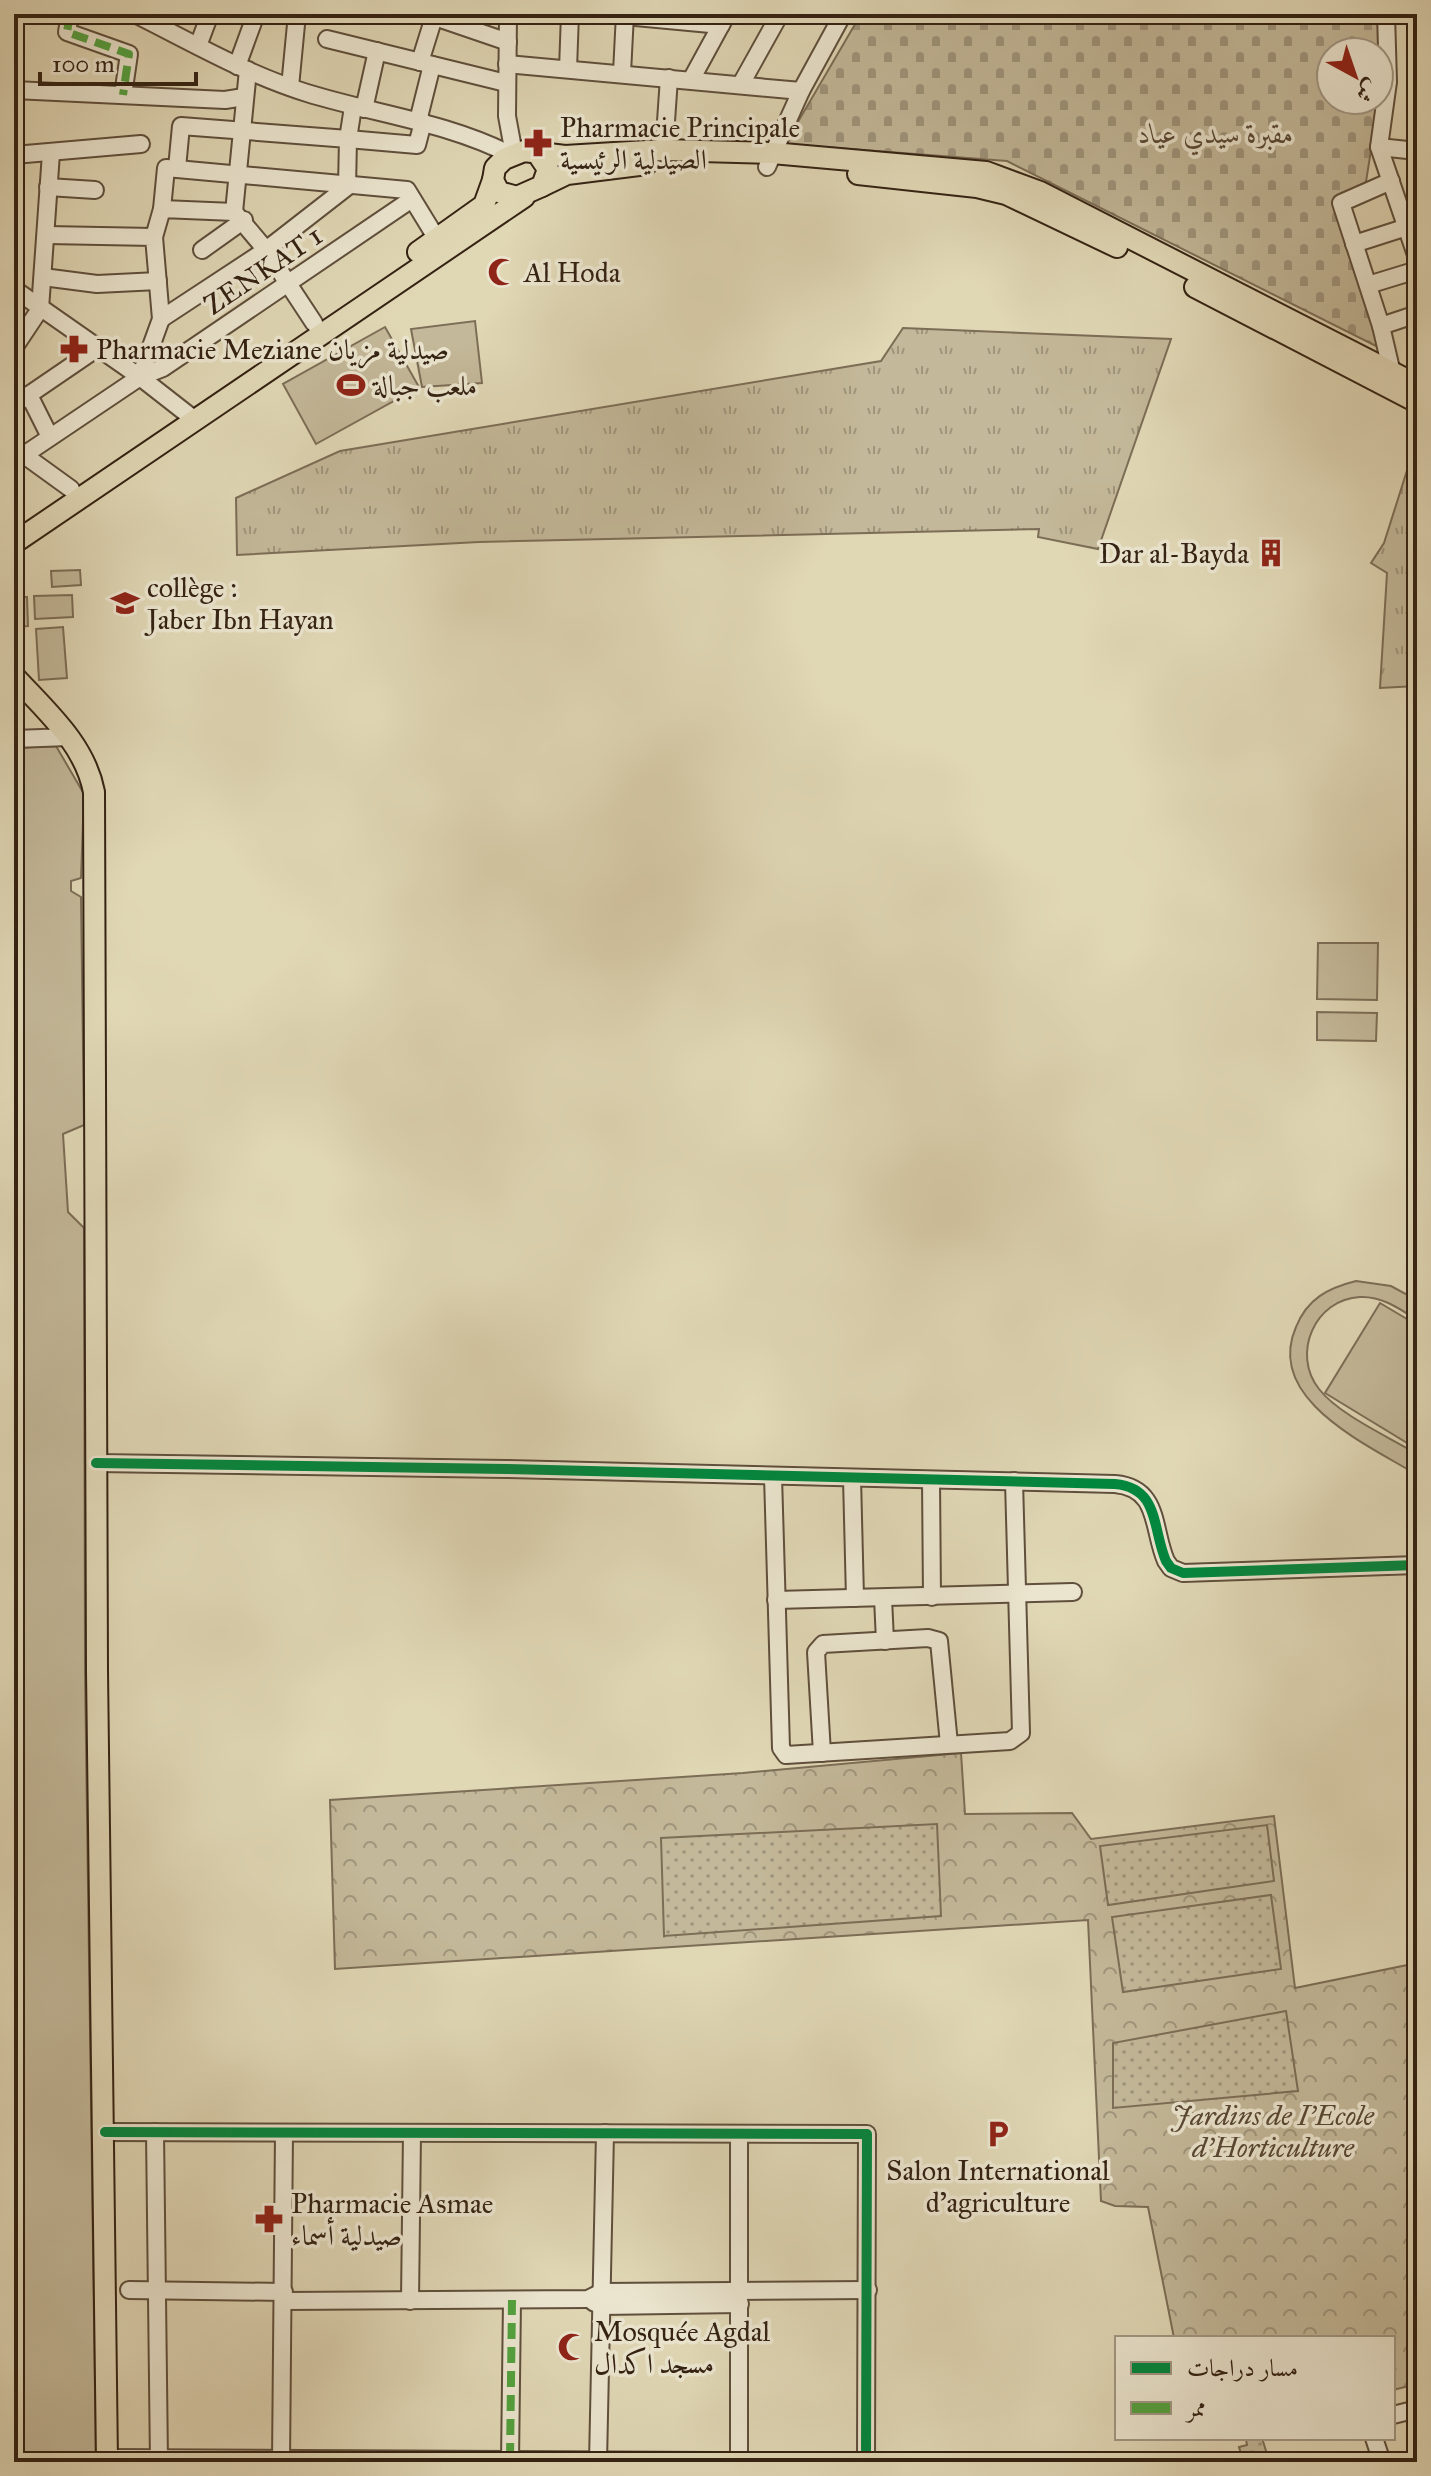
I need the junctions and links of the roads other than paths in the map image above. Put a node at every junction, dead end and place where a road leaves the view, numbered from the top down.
1 (70, 14) edge
2 (135, 14) edge
3 (210, 14) edge
4 (256, 14) edge
5 (297, 14) edge
6 (508, 14) edge
7 (570, 14) edge
8 (780, 14) edge
9 (843, 14) edge
10 (1386, 14) edge
11 (625, 15) edge
12 (439, 16) edge
13 (724, 20) edge
14 (327, 39) dead end
15 (508, 42) junction
16 (198, 46) junction
17 (377, 51) junction
18 (426, 64) junction
19 (507, 64) junction
20 (243, 68) junction
21 (568, 69) junction
22 (622, 73) junction
23 (669, 78) junction
24 (691, 80) junction
25 (506, 83) junction
26 (741, 84) junction
27 (290, 87) junction
28 (14, 90) edge
29 (801, 91) junction
30 (123, 95) junction
31 (244, 97) junction
32 (359, 108) junction
33 (507, 116) junction
34 (421, 122) junction
35 (241, 129) junction
36 (469, 135) junction
37 (348, 139) junction
38 (141, 144) dead end
39 (1379, 147) junction
40 (664, 150) junction
41 (1417, 151) edge
42 (51, 153) junction
43 (523, 153) junction
44 (14, 155) edge
45 (770, 160) junction
46 (177, 168) junction
47 (237, 175) junction
48 (493, 177) junction
49 (1391, 181) junction
50 (48, 187) junction
51 (347, 187) junction
52 (95, 190) dead end
53 (535, 190) junction
54 (412, 199) junction
55 (1398, 201) junction
56 (1417, 202) edge
57 (162, 209) junction
58 (239, 216) junction
59 (1087, 223) junction
60 (1407, 227) junction
61 (47, 235) junction
62 (154, 237) junction
63 (437, 239) junction
64 (1354, 244) junction
65 (202, 250) dead end
66 (266, 250) junction
67 (1417, 258) edge
68 (1417, 270) edge
69 (43, 277) junction
70 (158, 281) junction
71 (289, 285) junction
72 (1368, 285) junction
73 (14, 289) edge
74 (40, 309) junction
75 (1417, 314) edge
76 (161, 319) junction
77 (314, 323) junction
78 (1381, 326) junction
79 (99, 347) junction
80 (14, 348) edge
81 (1392, 373) junction
82 (140, 377) junction
83 (29, 395) junction
84 (1417, 396) edge
85 (14, 405) edge
86 (190, 416) junction
87 (50, 437) junction
88 (19, 453) edge
89 (71, 489) junction
90 (14, 527) edge
91 (14, 543) edge
92 (14, 676) edge
93 (69, 737) junction
94 (14, 739) edge
95 (96, 1463) junction
96 (773, 1476) junction
97 (852, 1478) junction
98 (931, 1480) junction
99 (1014, 1481) junction
100 (1417, 1565) edge
101 (1073, 1592) dead end
102 (1018, 1595) junction
103 (932, 1597) junction
104 (855, 1598) junction
105 (883, 1598) junction
106 (776, 1600) junction
107 (885, 1641) junction
108 (949, 1744) junction
109 (822, 1753) junction
110 (105, 2132) junction
111 (155, 2132) junction
112 (284, 2133) junction
113 (412, 2133) junction
114 (605, 2133) junction
115 (739, 2134) junction
116 (129, 2290) dead end
117 (158, 2290) junction
118 (868, 2290) junction
119 (285, 2296) junction
120 (740, 2297) junction
121 (597, 2299) junction
122 (512, 2300) junction
123 (410, 2301) junction
124 (1417, 2409) edge
125 (1395, 2414) edge
126 (1375, 2440) edge
127 (107, 2460) edge
128 (281, 2460) edge
129 (159, 2461) edge
130 (510, 2461) edge
131 (590, 2461) edge
132 (739, 2461) edge
133 (866, 2461) edge
134 (907, 2462) edge
135 (1382, 2462) edge

1 - 30 street
2 - 16 street
3 - 16 street
4 - 20 street
5 - 27 street
6 - 15 street
7 - 21 street
8 - 26 street
9 - 29 street
10 - 39 street
11 - 13 street
11 - 22 street
12 - 15 street
12 - 18 street
13 - 24 street
14 - 17 street
15 - 19 street
16 - 20 street
17 - 18 street
17 - 32 street
18 - 25 street
18 - 34 street
19 - 21 street
19 - 25 street
20 - 27 street
20 - 31 street
21 - 22 street
22 - 23 street
23 - 24 street
23 - 40 street
24 - 26 street
25 - 33 street
26 - 29 street
27 - 32 street
28 - 30 street
29 - 45 street
30 - 31 street
31 - 35 street
32 - 34 street
32 - 37 street
33 - 36 street
33 - 43 street
34 - 36 street
34 - 37 street
35 - 37 street
35 - 46 street
35 - 47 street
36 - 43 street
36 - 48 street
37 - 51 street
38 - 42 street
39 - 41 street
39 - 49 street
40 - 43 main road
40 - 45 main road
42 - 44 street
42 - 50 street
43 - 48 main road
43 - 53 main road
45 - 53 main road
45 - 59 main road
46 - 47 street
46 - 57 street
47 - 51 street
47 - 58 street
48 - 53 main road
48 - 63 main road
49 - 55 street
49 - 64 street
50 - 52 street
50 - 61 street
51 - 54 street
51 - 66 street
53 - 86 main road
54 - 63 street
54 - 71 street, ZENKAT 1
55 - 56 street
55 - 60 street
56 - 60 street
57 - 58 street
57 - 62 street
58 - 65 street
58 - 66 street
59 - 81 main road
59 - 84 main road
60 - 64 street
60 - 67 street
61 - 62 street
61 - 69 street
62 - 70 street
63 - 77 main road
64 - 72 street
66 - 71 street
66 - 76 street
68 - 72 street
69 - 70 street
69 - 74 street
70 - 76 street
71 - 77 street
71 - 82 street, ZENKAT 1
72 - 78 street
73 - 74 street
74 - 79 street
74 - 80 street
75 - 78 street
76 - 82 street
77 - 86 main road
78 - 81 street
79 - 82 street
79 - 83 street
81 - 84 main road
82 - 86 street
82 - 87 street, ZENKAT 1
83 - 85 street
83 - 87 street
86 - 89 main road
86 - 91 main road
87 - 88 street, ZENKAT 1
88 - 89 street
89 - 90 main road
92 - 93 main road
93 - 94 street
93 - 95 main road
95 - 96 street
95 - 110 main road
96 - 97 street
96 - 106 street
97 - 98 street
97 - 104 street
98 - 99 street
98 - 103 street
99 - 100 street
99 - 102 street
101 - 102 street
102 - 103 street
102 - 108 street
103 - 105 street
104 - 105 street
104 - 106 street
105 - 107 street
106 - 109 street
107 - 108 street
107 - 109 street
108 - 109 street
110 - 111 street
110 - 127 main road
111 - 112 street
111 - 117 street
112 - 113 street
112 - 119 street
113 - 114 street
113 - 123 street
114 - 115 street
114 - 121 street
115 - 118 street
115 - 120 street
116 - 117 street
117 - 119 street
117 - 129 street
118 - 120 street
118 - 133 street
119 - 123 street
119 - 128 street
120 - 121 street
120 - 132 street
121 - 122 street
121 - 131 street
122 - 123 street
122 - 130 street
124 - 125 street
126 - 135 street
127 - 129 street
128 - 129 street
128 - 130 street
130 - 131 street
131 - 132 street
132 - 133 street
133 - 134 street

